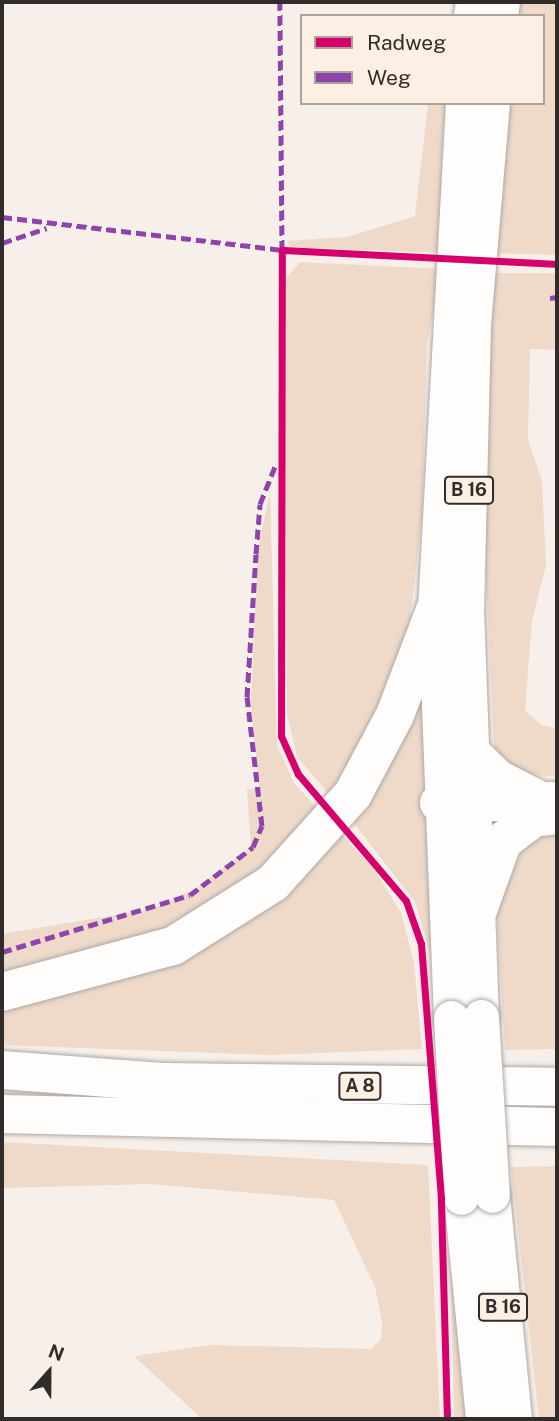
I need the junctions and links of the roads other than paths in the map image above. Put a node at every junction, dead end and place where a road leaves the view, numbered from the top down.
1 (463, 105) edge
2 (492, 105) edge
3 (435, 610) junction
4 (470, 752) junction
5 (456, 803) junction
6 (552, 806) edge
7 (474, 921) junction
8 (2, 992) edge
9 (466, 1018) junction
10 (2, 1070) edge
11 (557, 1087) edge
12 (2, 1114) edge
13 (557, 1127) edge
14 (477, 1196) junction
15 (483, 1419) edge
16 (514, 1419) edge

1 - 3 main road, B 16
2 - 4 main road, B 16
3 - 5 main road, B 16
3 - 8 highway
4 - 5 main road, B 16
4 - 6 highway
5 - 6 highway
5 - 7 main road, B 16
5 - 9 main road, B 16
6 - 7 highway
7 - 9 main road, B 16
9 - 14 main road, B 16, bridge
10 - 11 highway, A 8
12 - 13 highway, A 8
14 - 15 main road, B 16
14 - 16 main road, B 16

